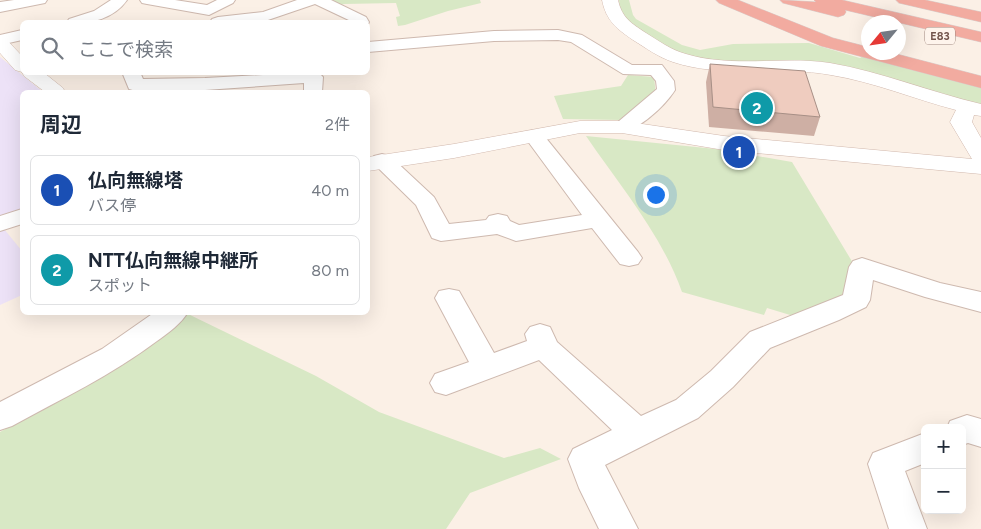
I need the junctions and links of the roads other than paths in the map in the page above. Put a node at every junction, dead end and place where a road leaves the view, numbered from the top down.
1 (40, 0) edge
2 (120, 0) edge
3 (147, 0) edge
4 (228, 0) edge
5 (311, 0) edge
6 (319, 0) edge
7 (610, 0) edge
8 (726, 0) edge
9 (788, 0) edge
10 (822, 0) edge
11 (860, 0) edge
12 (882, 0) edge
13 (904, 0) edge
14 (927, 0) edge
15 (949, 0) edge
16 (752, 6) edge
17 (0, 7) edge
18 (981, 7) edge
19 (981, 12) edge
20 (861, 17) edge
21 (981, 17) edge
22 (81, 20) edge
23 (257, 20) edge
24 (360, 20) edge
25 (981, 22) edge
26 (787, 26) junction
27 (906, 28) edge
28 (981, 28) edge
29 (20, 36) edge
30 (981, 37) edge
31 (861, 40) edge
32 (0, 42) edge
33 (861, 46) edge
34 (981, 46) edge
35 (370, 47) edge
36 (906, 51) edge
37 (906, 57) edge
38 (20, 62) edge
39 (981, 70) edge
40 (35, 75) edge
41 (132, 75) edge
42 (981, 77) edge
43 (184, 79) edge
44 (981, 82) edge
45 (54, 90) edge
46 (313, 90) edge
47 (974, 109) edge
48 (622, 127) junction
49 (534, 136) junction
50 (981, 156) edge
51 (375, 162) edge
52 (981, 167) edge
53 (598, 220) junction
54 (629, 258) dead end
55 (449, 298) dead end
56 (981, 302) edge
57 (171, 315) edge
58 (487, 368) junction
59 (446, 383) dead end
60 (0, 417) edge
61 (966, 429) edge
62 (637, 433) junction
63 (981, 433) edge
64 (921, 449) edge
65 (619, 529) edge
66 (908, 529) edge

1 - 17 street
2 - 22 street
3 - 4 street
5 - 23 street
6 - 24 street
7 - 47 street
8 - 16 highway
8 - 16 highway
9 - 20 highway
10 - 30 highway, E83
11 - 28 highway
12 - 25 highway
13 - 21 highway
14 - 19 highway
15 - 18 highway
16 - 26 highway
16 - 31 highway
26 - 33 highway
26 - 44 highway
27 - 34 highway, E83
29 - 32 street
32 - 38 street
35 - 48 street
36 - 39 highway
37 - 42 highway
40 - 45 street
41 - 43 street
43 - 46 street
47 - 50 street
48 - 49 street
48 - 52 street
49 - 51 street
49 - 53 street
51 - 53 street
53 - 54 street
55 - 58 street
56 - 62 street
57 - 60 street
58 - 59 street
58 - 62 street
61 - 63 street
62 - 65 street
64 - 66 street

